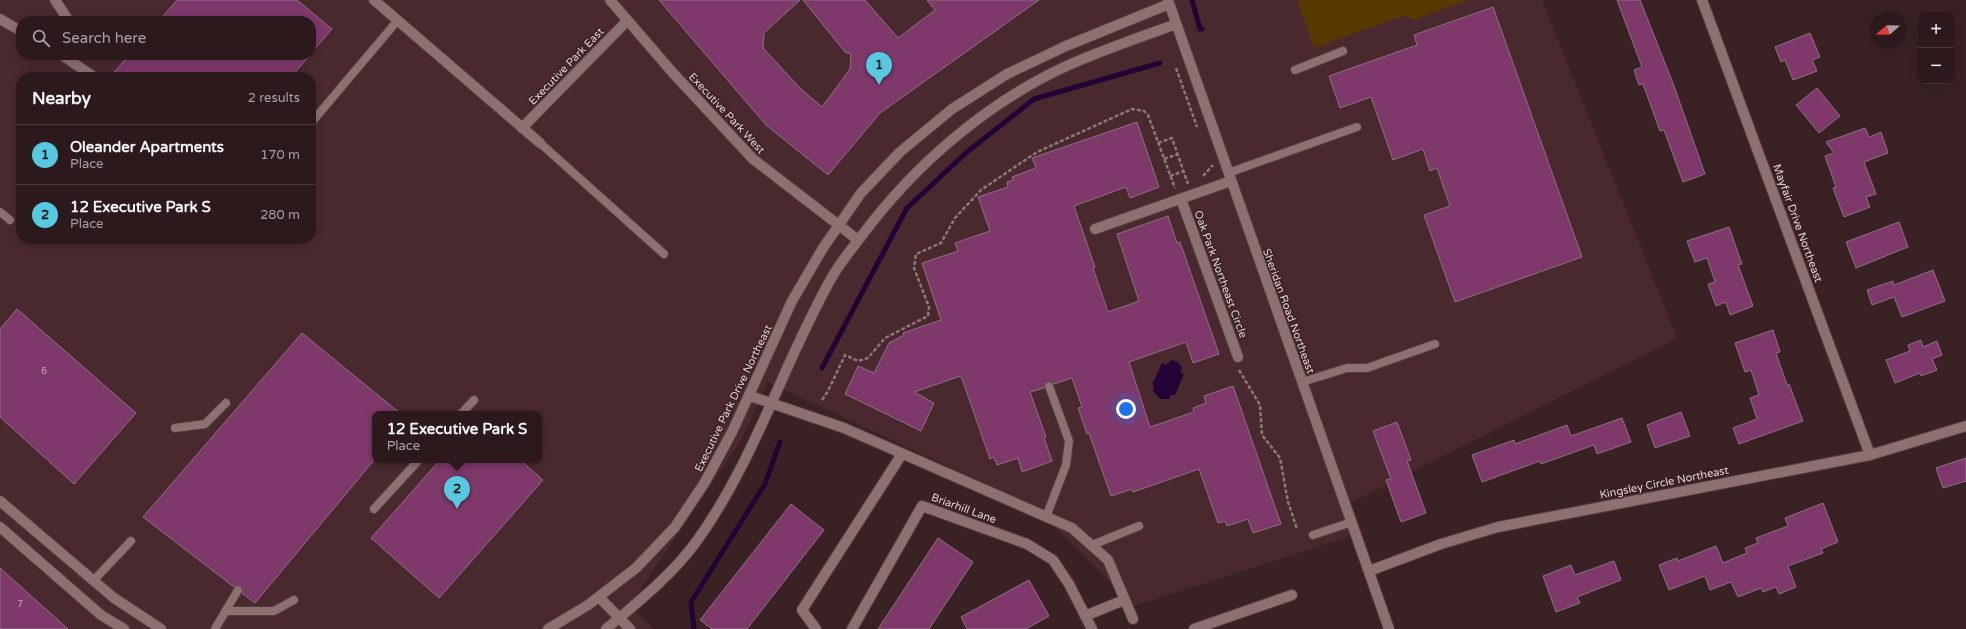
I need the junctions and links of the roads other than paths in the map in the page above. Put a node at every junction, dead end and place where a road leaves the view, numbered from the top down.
1 (56, 0) edge
2 (374, 0) edge
3 (610, 0) edge
4 (1702, 0) edge
5 (1169, 2) edge
6 (66, 16) edge
7 (0, 19) edge
8 (398, 20) junction
9 (627, 20) junction
10 (1176, 24) junction
11 (16, 28) edge
12 (1343, 51) dead end
13 (72, 60) edge
14 (1295, 70) dead end
15 (88, 72) edge
16 (316, 117) edge
17 (1357, 127) dead end
18 (522, 128) junction
19 (540, 143) joint
20 (1229, 177) junction
21 (1181, 199) junction
22 (0, 212) edge
23 (10, 220) dead end
24 (839, 226) junction
25 (1095, 229) dead end
26 (858, 240) junction
27 (664, 254) dead end
28 (1435, 344) dead end
29 (1238, 357) road end
30 (1302, 382) junction
31 (1049, 386) dead end
32 (750, 396) junction
33 (474, 400) dead end
34 (226, 403) dead end
35 (770, 403) junction
36 (465, 411) edge
37 (1966, 426) edge
38 (175, 428) dead end
39 (902, 454) junction
40 (1870, 455) junction
41 (416, 463) edge
42 (0, 501) edge
43 (374, 509) dead end
44 (1046, 517) junction
45 (1352, 522) junction
46 (1139, 526) dead end
47 (0, 527) edge
48 (1314, 535) dead end
49 (131, 541) dead end
50 (1092, 544) junction
51 (1369, 571) junction
52 (93, 581) junction
53 (238, 590) dead end
54 (1292, 595) dead end
55 (599, 597) junction
56 (294, 600) dead end
57 (1124, 600) junction
58 (226, 611) junction
59 (1085, 616) junction
60 (618, 619) junction
61 (1133, 619) dead end
62 (124, 629) edge
63 (161, 629) edge
64 (215, 629) edge
65 (548, 629) edge
66 (606, 629) edge
67 (630, 629) edge
68 (816, 629) edge
69 (852, 629) edge
70 (1092, 629) edge
71 (1194, 629) edge
72 (1389, 629) edge

1 - 6 street
2 - 8 street
3 - 9 street, Executive Park West
4 - 40 street, Mayfair Drive Northeast
5 - 10 street, Sheridan Road Northeast
5 - 24 street
7 - 11 street
8 - 16 lane
8 - 18 street
9 - 18 street, Executive Park East
9 - 24 street, Executive Park West
10 - 20 street, Sheridan Road Northeast
10 - 26 street
12 - 14 lane
13 - 15 street
17 - 20 lane
18 - 19 street
19 - 27 lane
20 - 21 street
20 - 30 street, Sheridan Road Northeast
21 - 25 street
21 - 29 street, Oak Park Northeast Circle
22 - 23 lane
24 - 26 street, Executive Park West
24 - 32 street, Executive Park Drive Northeast
26 - 35 street
28 - 30 lane
30 - 45 street, Sheridan Road Northeast
31 - 44 lane
32 - 35 street
32 - 55 street, Executive Park Drive Northeast
33 - 36 lane
34 - 38 lane
35 - 39 street
35 - 60 street
37 - 40 street, Kingsley Circle Northeast
39 - 44 street
39 - 68 street
40 - 51 street, Kingsley Circle Northeast
41 - 43 lane
42 - 52 street
44 - 50 street
45 - 48 lane
45 - 51 street, Sheridan Road Northeast
46 - 50 lane
47 - 62 street
49 - 52 lane
50 - 57 street
51 - 72 street, Sheridan Road Northeast
52 - 63 street
53 - 58 lane
54 - 71 street
55 - 60 street
55 - 65 street, Executive Park Drive Northeast
56 - 58 lane
57 - 59 street
57 - 61 street
58 - 64 lane
59 - 69 street, Briarhill Lane
59 - 70 street, Briarhill Lane
60 - 66 street
60 - 67 street

